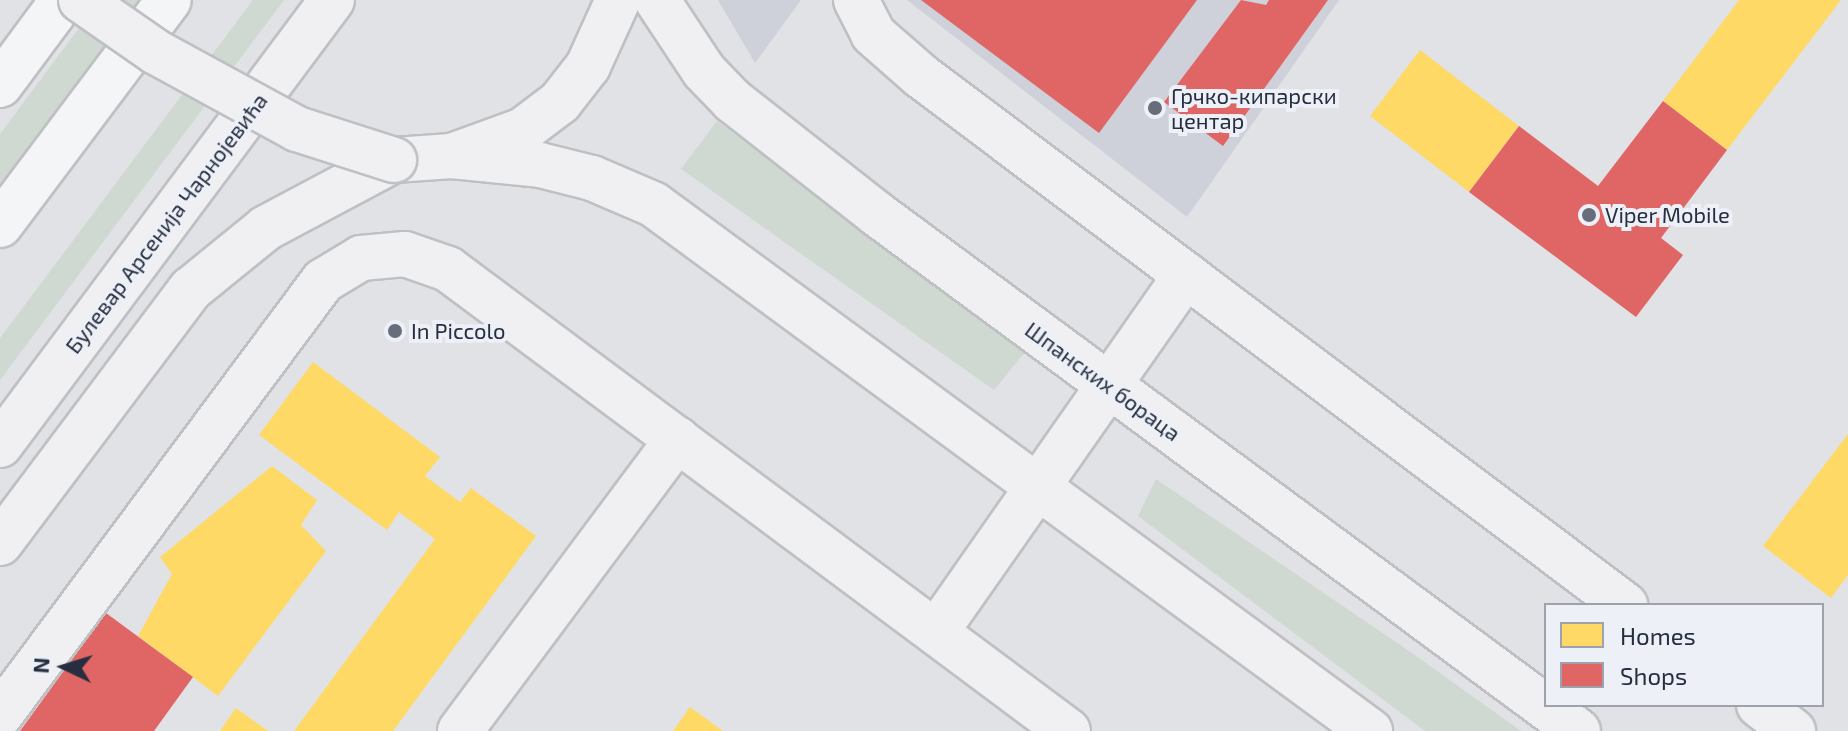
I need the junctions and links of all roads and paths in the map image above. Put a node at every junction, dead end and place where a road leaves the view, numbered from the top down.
1 (63, 0) edge
2 (81, 0) edge
3 (169, 0) edge
4 (332, 0) edge
5 (618, 0) edge
6 (657, 0) edge
7 (856, 0) edge
8 (0, 85) edge
9 (452, 156) junction
10 (394, 160) junction
11 (0, 225) edge
12 (1186, 275) junction
13 (1108, 385) junction
14 (678, 439) junction
15 (0, 445) edge
16 (1038, 487) junction
17 (0, 543) edge
18 (1622, 603) edge
19 (936, 632) junction
20 (1544, 706) edge
21 (1545, 707) edge
22 (1762, 707) edge
23 (0, 715) edge
24 (460, 731) edge
25 (1068, 731) edge
26 (1370, 731) edge
27 (1578, 731) edge
28 (1793, 731) edge

1 - 8 highway
2 - 10 street, bridge
3 - 11 highway
4 - 15 street, Булевар Арсенија Чарнојевића
5 - 9 street
6 - 13 street, Шпанских бораца
7 - 12 street
9 - 10 street
9 - 16 street
10 - 17 street
12 - 13 street
12 - 18 street
13 - 16 street
13 - 20 street, Шпанских бораца
14 - 19 street
14 - 23 street
14 - 24 street
16 - 19 street
16 - 26 street
19 - 25 street
21 - 27 street, Шпанских бораца
22 - 28 street

